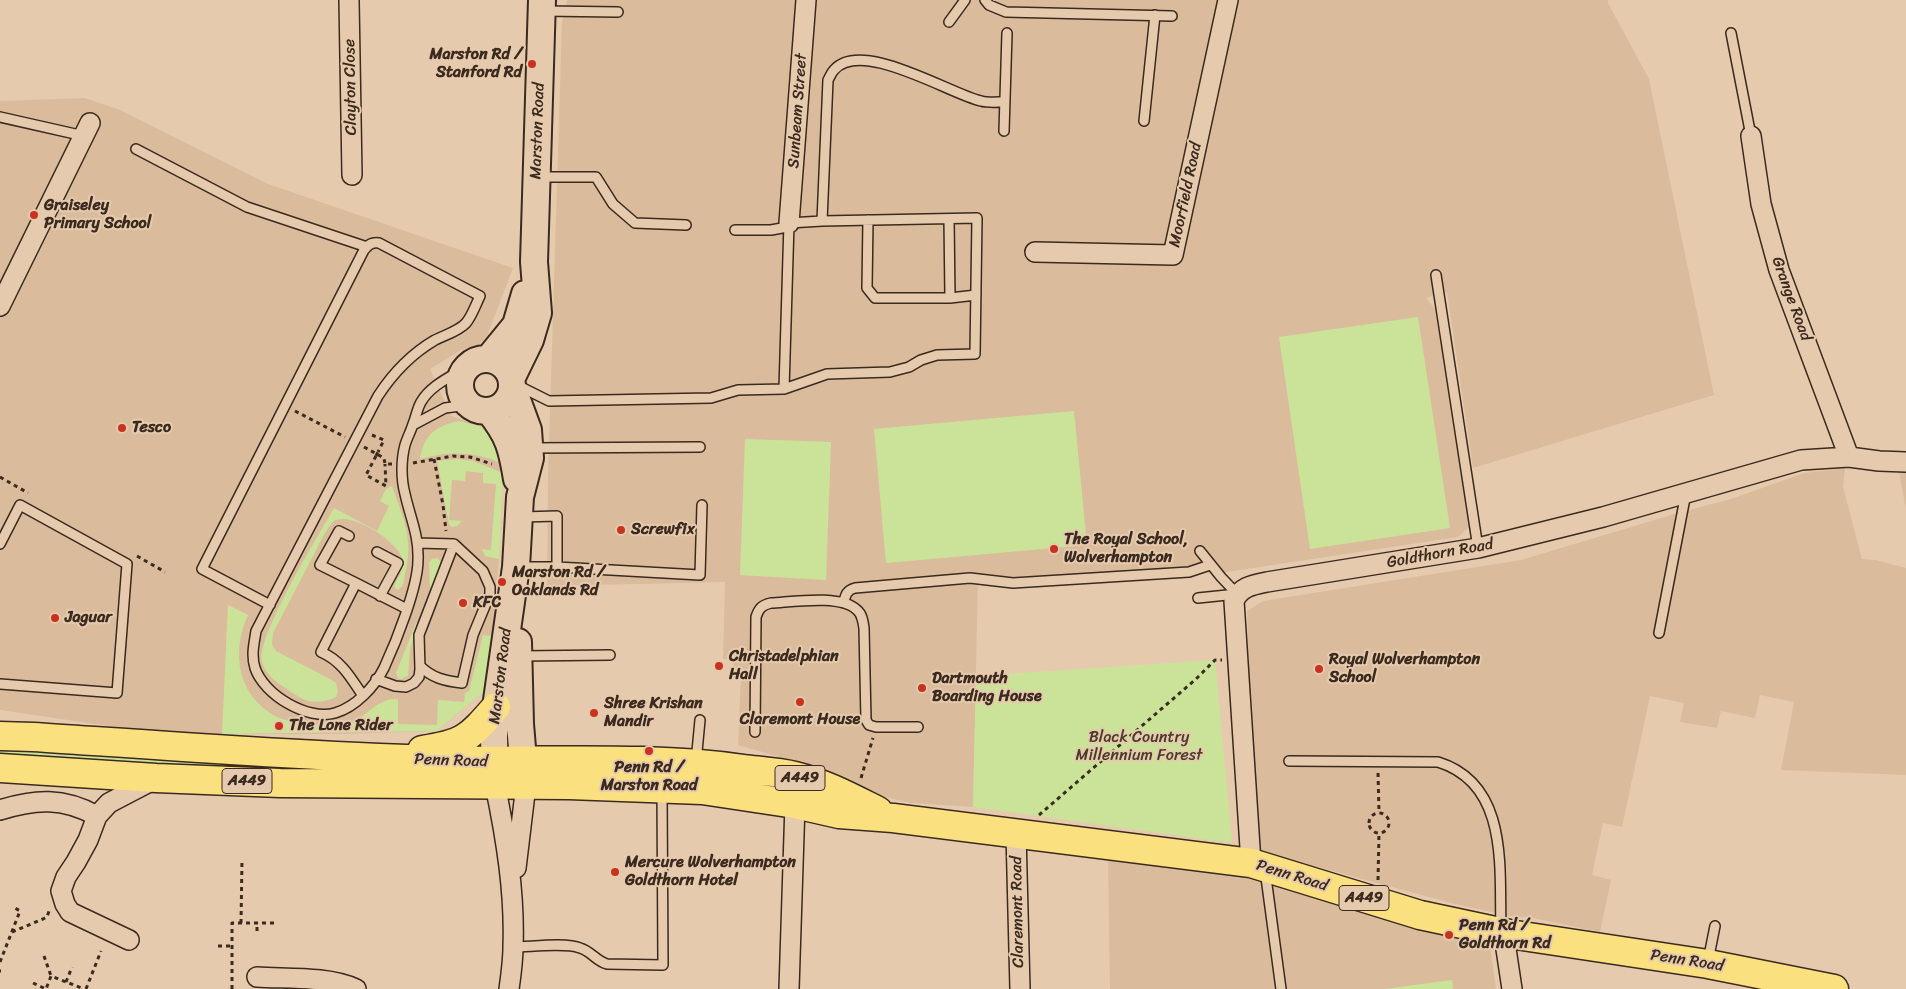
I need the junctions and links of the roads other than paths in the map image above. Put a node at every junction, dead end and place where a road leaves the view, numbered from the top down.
1 (349, 0) edge
2 (806, 0) edge
3 (965, 0) edge
4 (985, 0) edge
5 (542, 5) edge
6 (1224, 11) edge
7 (618, 12) dead end
8 (1155, 15) junction
9 (1172, 16) dead end
10 (949, 22) dead end
11 (1007, 33) dead end
12 (1731, 33) dead end
13 (1004, 102) junction
14 (0, 117) edge
15 (1144, 121) dead end
16 (87, 129) joint
17 (1004, 131) dead end
18 (1751, 136) joint
19 (136, 149) dead end
20 (352, 175) dead end
21 (536, 177) junction
22 (949, 219) junction
23 (868, 220) junction
24 (822, 221) junction
25 (789, 223) junction
26 (686, 225) dead end
27 (735, 230) dead end
28 (367, 247) junction
29 (1035, 252) dead end
30 (534, 262) junction
31 (1436, 275) dead end
32 (976, 295) junction
33 (950, 298) junction
34 (0, 306) edge
35 (490, 358) junction
36 (466, 368) junction
37 (512, 383) junction
38 (784, 389) junction
39 (479, 408) junction
40 (413, 425) junction
41 (700, 447) dead end
42 (529, 448) junction
43 (1849, 457) junction
44 (1906, 462) edge
45 (1686, 492) junction
46 (702, 505) dead end
47 (520, 507) junction
48 (349, 536) dead end
49 (418, 543) junction
50 (0, 544) edge
51 (451, 544) junction
52 (1478, 548) junction
53 (1200, 551) dead end
54 (377, 552) dead end
55 (1210, 565) junction
56 (516, 566) junction
57 (557, 566) junction
58 (356, 583) junction
59 (1237, 594) junction
60 (380, 596) junction
61 (1198, 598) dead end
62 (844, 603) junction
63 (270, 605) junction
64 (407, 609) junction
65 (1659, 633) dead end
66 (610, 655) dead end
67 (518, 656) junction
68 (420, 666) junction
69 (376, 679) junction
70 (0, 684) edge
71 (363, 696) junction
72 (496, 707) junction
73 (700, 720) dead end
74 (918, 728) dead end
75 (755, 732) dead end
76 (0, 736) edge
77 (371, 758) junction
78 (1289, 761) dead end
79 (696, 762) junction
80 (0, 768) edge
81 (495, 774) junction
82 (525, 774) junction
83 (156, 778) junction
84 (662, 788) junction
85 (795, 804) junction
86 (0, 810) edge
87 (97, 816) junction
88 (893, 818) junction
89 (1025, 826) junction
90 (1258, 866) junction
91 (512, 897) junction
92 (1714, 926) dead end
93 (1505, 933) junction
94 (129, 940) dead end
95 (513, 947) junction
96 (1708, 964) junction
97 (257, 977) dead end
98 (1786, 984) edge
99 (356, 989) edge
100 (509, 989) edge
101 (789, 989) edge
102 (1020, 989) edge
103 (1281, 989) edge
104 (1512, 989) edge
105 (1834, 989) edge

1 - 20 street, Clayton Close
2 - 25 street, Sunbeam Street
3 - 10 lane
4 - 8 lane
5 - 7 lane
5 - 21 street, Marston Road
6 - 29 street, Moorfield Road
8 - 9 lane
8 - 15 lane
11 - 13 lane
12 - 18 lane
13 - 17 lane
13 - 24 lane
14 - 16 lane
16 - 34 street
18 - 43 street, Grange Road
19 - 28 lane
21 - 26 lane
21 - 30 street, Marston Road
22 - 23 lane
22 - 32 lane
22 - 33 lane
23 - 24 lane
23 - 33 lane
24 - 25 lane
25 - 27 lane
25 - 38 lane
28 - 63 lane
28 - 63 lane
30 - 35 street, Marston Road
30 - 37 street, Marston Road
31 - 52 lane
32 - 33 lane
32 - 38 lane
35 - 36 street
35 - 37 street, Marston Road
36 - 39 street, Marston Road
36 - 40 lane
37 - 38 lane
37 - 39 street, Marston Road
37 - 42 street, Marston Road
39 - 40 lane
39 - 47 street, Marston Road
40 - 49 lane
41 - 42 lane
42 - 47 street, Marston Road
43 - 44 street, Goldthorn Road
43 - 45 street, Goldthorn Road
45 - 52 street, Goldthorn Road
45 - 65 lane
46 - 57 lane
47 - 56 street, Marston Road
47 - 57 lane
48 - 58 lane
49 - 51 lane
49 - 64 lane
50 - 70 lane
51 - 68 lane
51 - 68 lane
52 - 59 street, Goldthorn Road
53 - 55 lane
54 - 60 lane
55 - 59 lane
55 - 62 lane
56 - 57 lane
56 - 67 street, Marston Road
56 - 72 street, Marston Road
58 - 60 lane
58 - 71 lane
59 - 61 lane
59 - 90 street
60 - 64 lane
62 - 74 lane
62 - 75 lane
63 - 71 lane
64 - 69 lane
66 - 67 lane
67 - 82 street, Marston Road
68 - 69 lane
69 - 71 lane
72 - 77 highway
72 - 81 street, Marston Road
73 - 79 lane
76 - 77 highway, Penn Road / A449
77 - 81 highway, Penn Road / A449
78 - 93 lane
79 - 82 highway, Penn Road / A449
79 - 88 highway, Penn Road / A449
80 - 83 highway, Penn Road / A449
81 - 82 highway, Penn Road / A449
81 - 83 highway, Penn Road / A449
81 - 91 street
82 - 84 highway, Penn Road / A449
82 - 91 street
83 - 87 street
84 - 85 highway, Penn Road / A449
84 - 95 lane
85 - 88 highway, Penn Road / A449
85 - 101 street
86 - 87 street
87 - 94 street
88 - 89 highway, Penn Road / A449
89 - 90 highway, Penn Road / A449
89 - 102 street, Claremont Road
90 - 93 highway, Penn Road / A449
90 - 103 lane
91 - 95 street
92 - 96 lane
93 - 96 highway, Penn Road / A449
93 - 104 street
95 - 100 street
96 - 98 highway, Penn Road / A449
97 - 99 street
98 - 105 highway, Penn Road / A449

